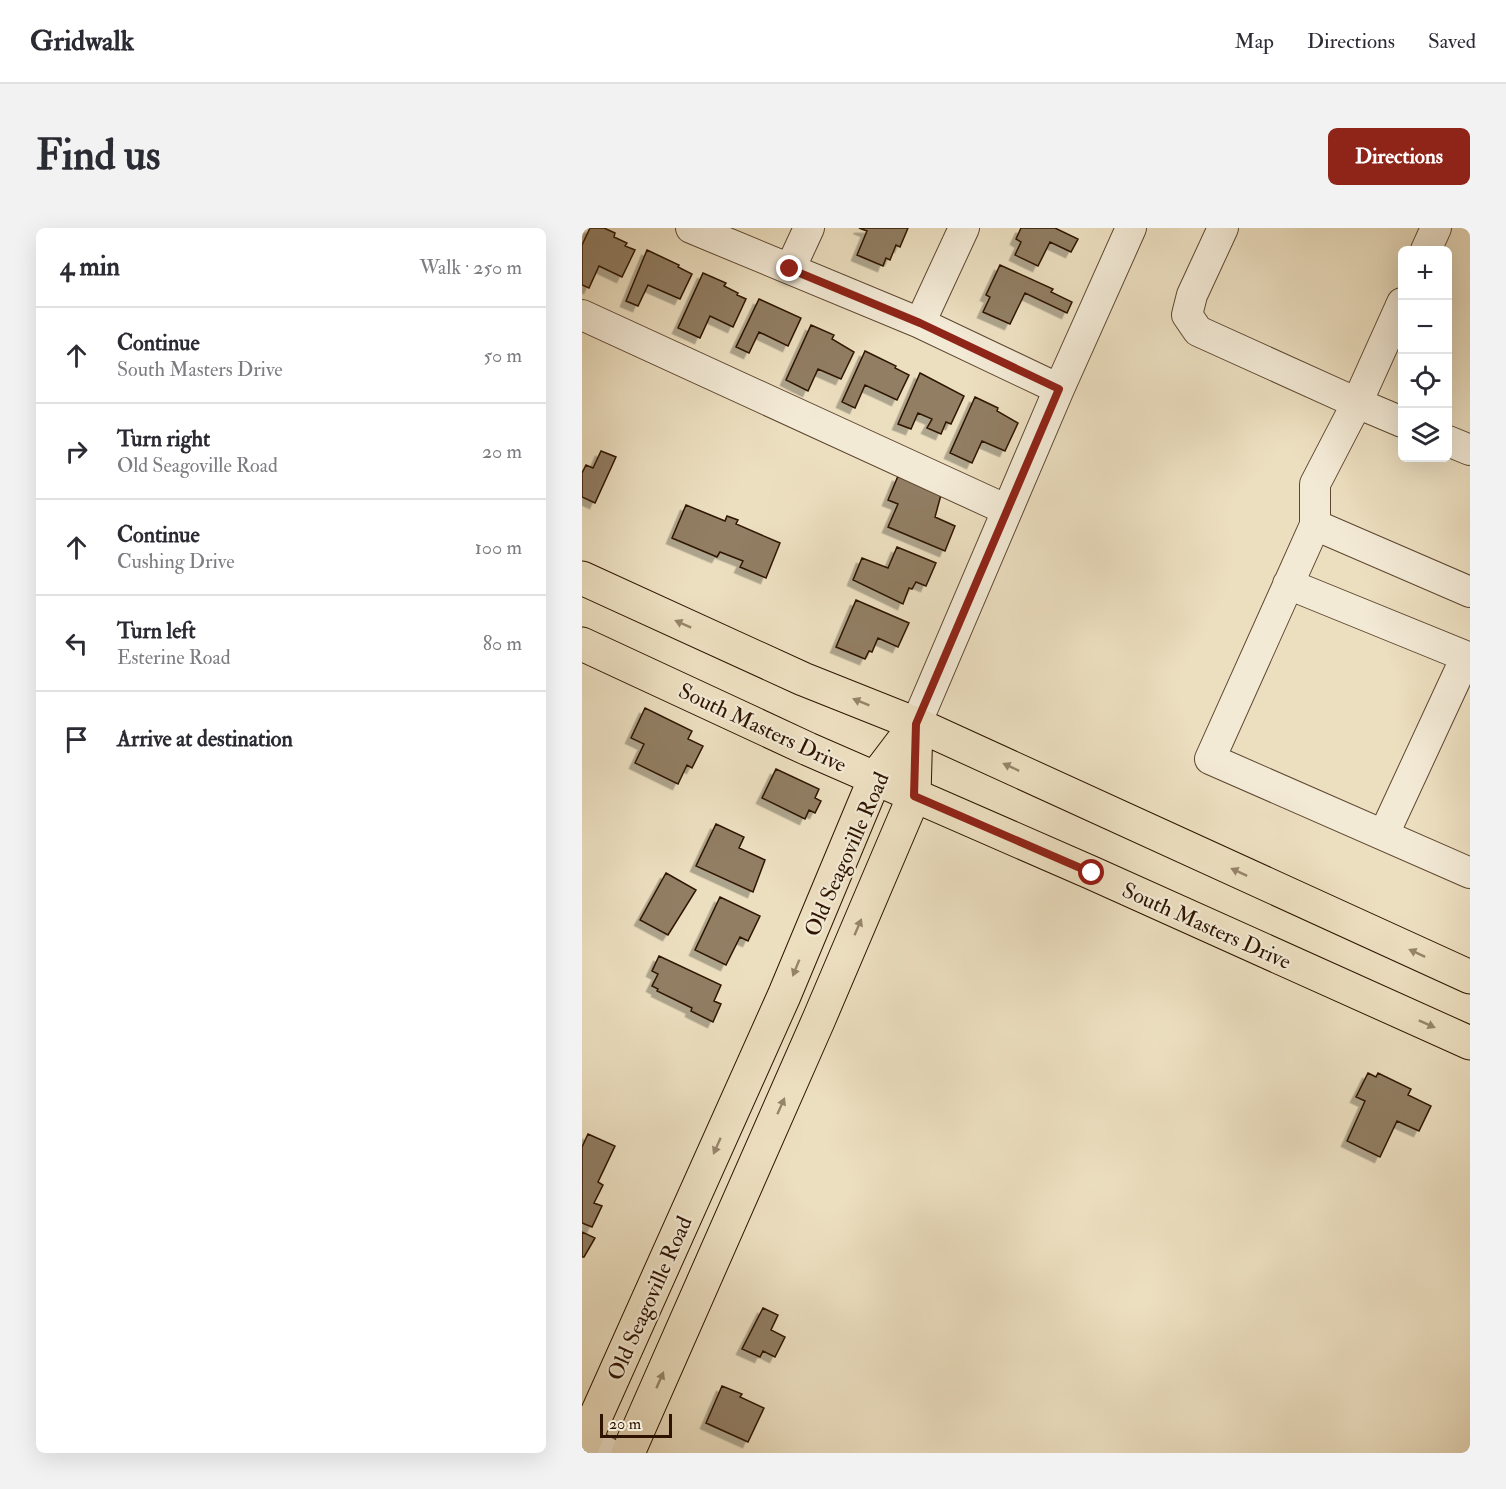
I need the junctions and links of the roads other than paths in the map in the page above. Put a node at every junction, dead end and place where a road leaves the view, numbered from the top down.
1 (691, 228) edge
2 (809, 228) edge
3 (964, 228) edge
4 (1131, 228) edge
5 (1223, 228) edge
6 (1436, 228) edge
7 (1428, 246) edge
8 (790, 269) junction
9 (1398, 312) edge
10 (582, 315) edge
11 (920, 323) junction
12 (1059, 389) junction
13 (1357, 403) junction
14 (1398, 420) edge
15 (1452, 443) edge
16 (1470, 450) edge
17 (1007, 510) junction
18 (1315, 525) junction
19 (582, 578) edge
20 (1288, 584) junction
21 (1470, 592) edge
22 (582, 644) edge
23 (1468, 658) edge
24 (916, 724) junction
25 (875, 778) junction
26 (914, 796) junction
27 (1384, 834) junction
28 (1470, 873) edge
29 (1470, 977) edge
30 (1470, 1043) edge
31 (592, 1447) edge
32 (628, 1453) edge

1 - 8 street
2 - 8 street
3 - 11 street
4 - 12 street
5 - 13 street
6 - 7 street
8 - 11 street
9 - 13 street
10 - 17 street
11 - 12 street
12 - 17 street
13 - 14 street
13 - 18 street
15 - 16 street
17 - 24 street
18 - 20 street
18 - 21 street
24 -> 19 main road
20 - 23 street
20 - 27 street
22 - 25 main road, South Masters Drive
23 - 27 street
24 - 25 main road, Old Seagoville Road
24 - 26 main road, Old Seagoville Road
29 -> 24 main road
25 - 26 main road, South Masters Drive
25 -> 31 main road, Old Seagoville Road
26 -> 30 main road, South Masters Drive
32 -> 26 main road, Old Seagoville Road
27 - 28 street

